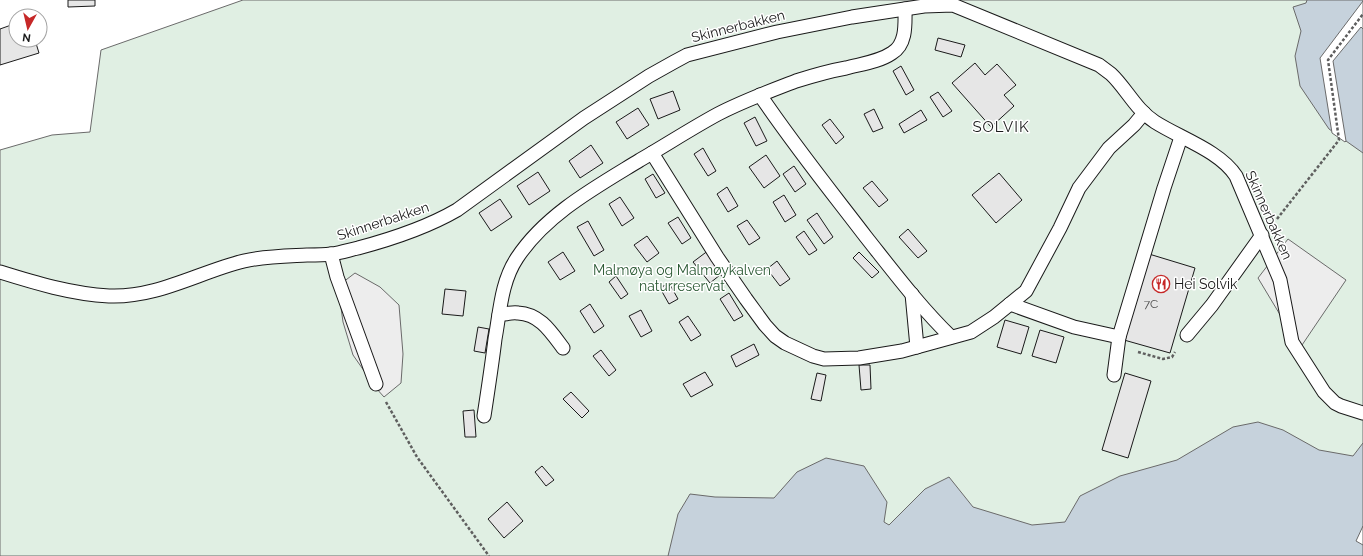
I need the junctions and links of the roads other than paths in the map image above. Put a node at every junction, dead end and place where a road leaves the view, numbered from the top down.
1 (905, 9) junction
2 (760, 95) junction
3 (1144, 112) junction
4 (1181, 138) junction
5 (652, 153) junction
6 (1262, 236) junction
7 (331, 254) junction
8 (0, 272) edge
9 (912, 294) junction
10 (1010, 304) junction
11 (499, 315) junction
12 (1187, 335) road end
13 (951, 337) junction
14 (1118, 342) junction
15 (917, 346) junction
16 (563, 348) dead end
17 (1114, 375) dead end
18 (376, 384) road end
19 (1363, 413) edge
20 (484, 416) dead end

1 - 2 lane
1 - 3 lane, Skinnerbakken
1 - 7 lane, Skinnerbakken
2 - 5 lane
2 - 9 lane
3 - 4 lane, Skinnerbakken
3 - 10 lane
4 - 6 lane, Skinnerbakken
4 - 14 lane
5 - 11 lane
5 - 15 lane
6 - 12 lane
6 - 19 lane, Skinnerbakken
7 - 8 lane, Skinnerbakken
7 - 18 lane
9 - 13 lane
9 - 15 lane
10 - 13 lane
10 - 14 lane
11 - 16 lane
11 - 20 lane
13 - 15 lane
14 - 17 lane

